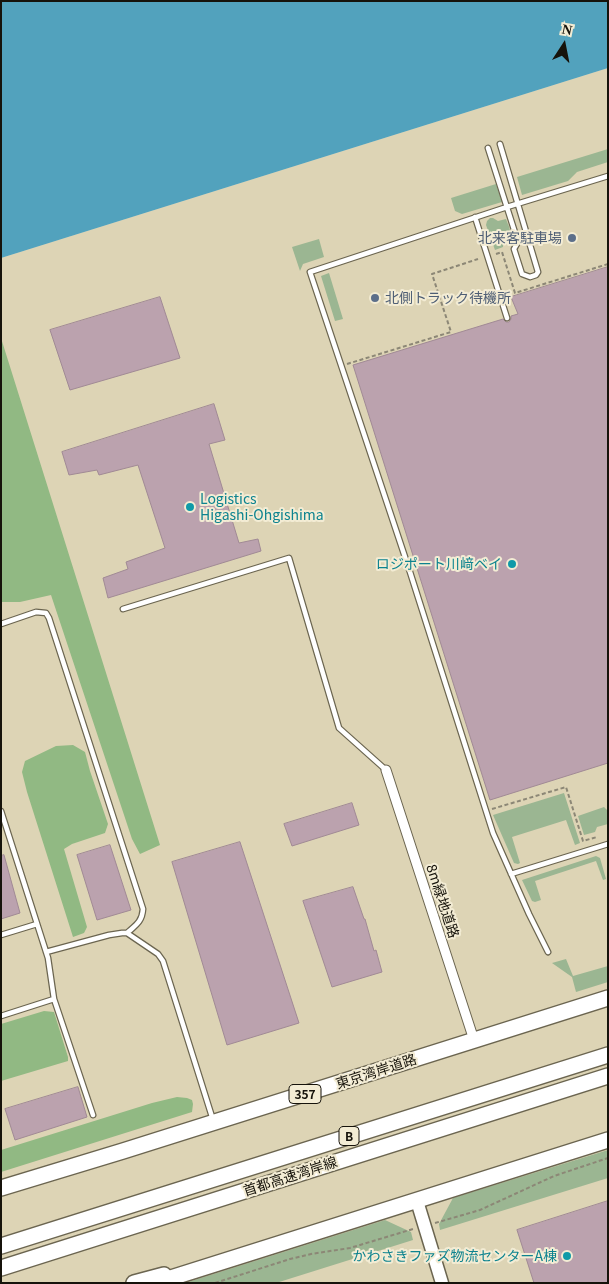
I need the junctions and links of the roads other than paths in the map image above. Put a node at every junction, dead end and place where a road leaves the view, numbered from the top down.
1 (500, 144) dead end
2 (488, 148) dead end
3 (608, 176) edge
4 (518, 204) junction
5 (507, 207) junction
6 (475, 217) junction
7 (541, 235) dead end
8 (528, 239) junction
9 (518, 242) junction
10 (507, 318) dead end
11 (124, 609) dead end
12 (1, 624) edge
13 (386, 770) joint
14 (1, 811) edge
15 (607, 846) edge
16 (511, 874) junction
17 (37, 924) junction
18 (127, 933) junction
19 (1, 935) edge
20 (46, 952) junction
21 (548, 952) dead end
22 (608, 998) edge
23 (54, 999) junction
24 (1, 1016) edge
25 (474, 1040) junction
26 (608, 1055) edge
27 (608, 1076) edge
28 (93, 1115) dead end
29 (214, 1122) junction
30 (608, 1140) edge
31 (4, 1188) edge
32 (416, 1201) junction
33 (1, 1246) edge
34 (226, 1260) junction
35 (1, 1268) edge
36 (134, 1283) edge
37 (155, 1283) edge
38 (442, 1283) edge

1 - 4 lane
2 - 5 lane
3 - 4 lane
4 - 5 lane
4 - 8 lane
5 - 6 lane
5 - 9 lane
6 - 10 lane
6 - 16 lane
7 - 8 lane
8 - 9 lane
8 - 9 lane
11 - 13 lane
12 - 18 lane
13 - 25 street, 8m緑地道路
14 - 17 lane
15 - 16 lane
16 - 21 lane
17 - 19 lane
17 - 20 lane
18 - 20 lane
18 - 29 lane
20 - 23 lane
22 - 25 highway, 東京湾岸道路 / 357
23 - 24 lane
23 - 28 lane
25 - 29 highway, 東京湾岸道路 / 357
26 - 33 highway, 首都高速湾岸線 / B
27 - 35 highway, 首都高速湾岸線 / B
29 - 31 highway, 東京湾岸道路 / 357
30 - 32 highway
32 - 34 highway
32 - 38 street
34 - 36 highway
34 - 37 highway

